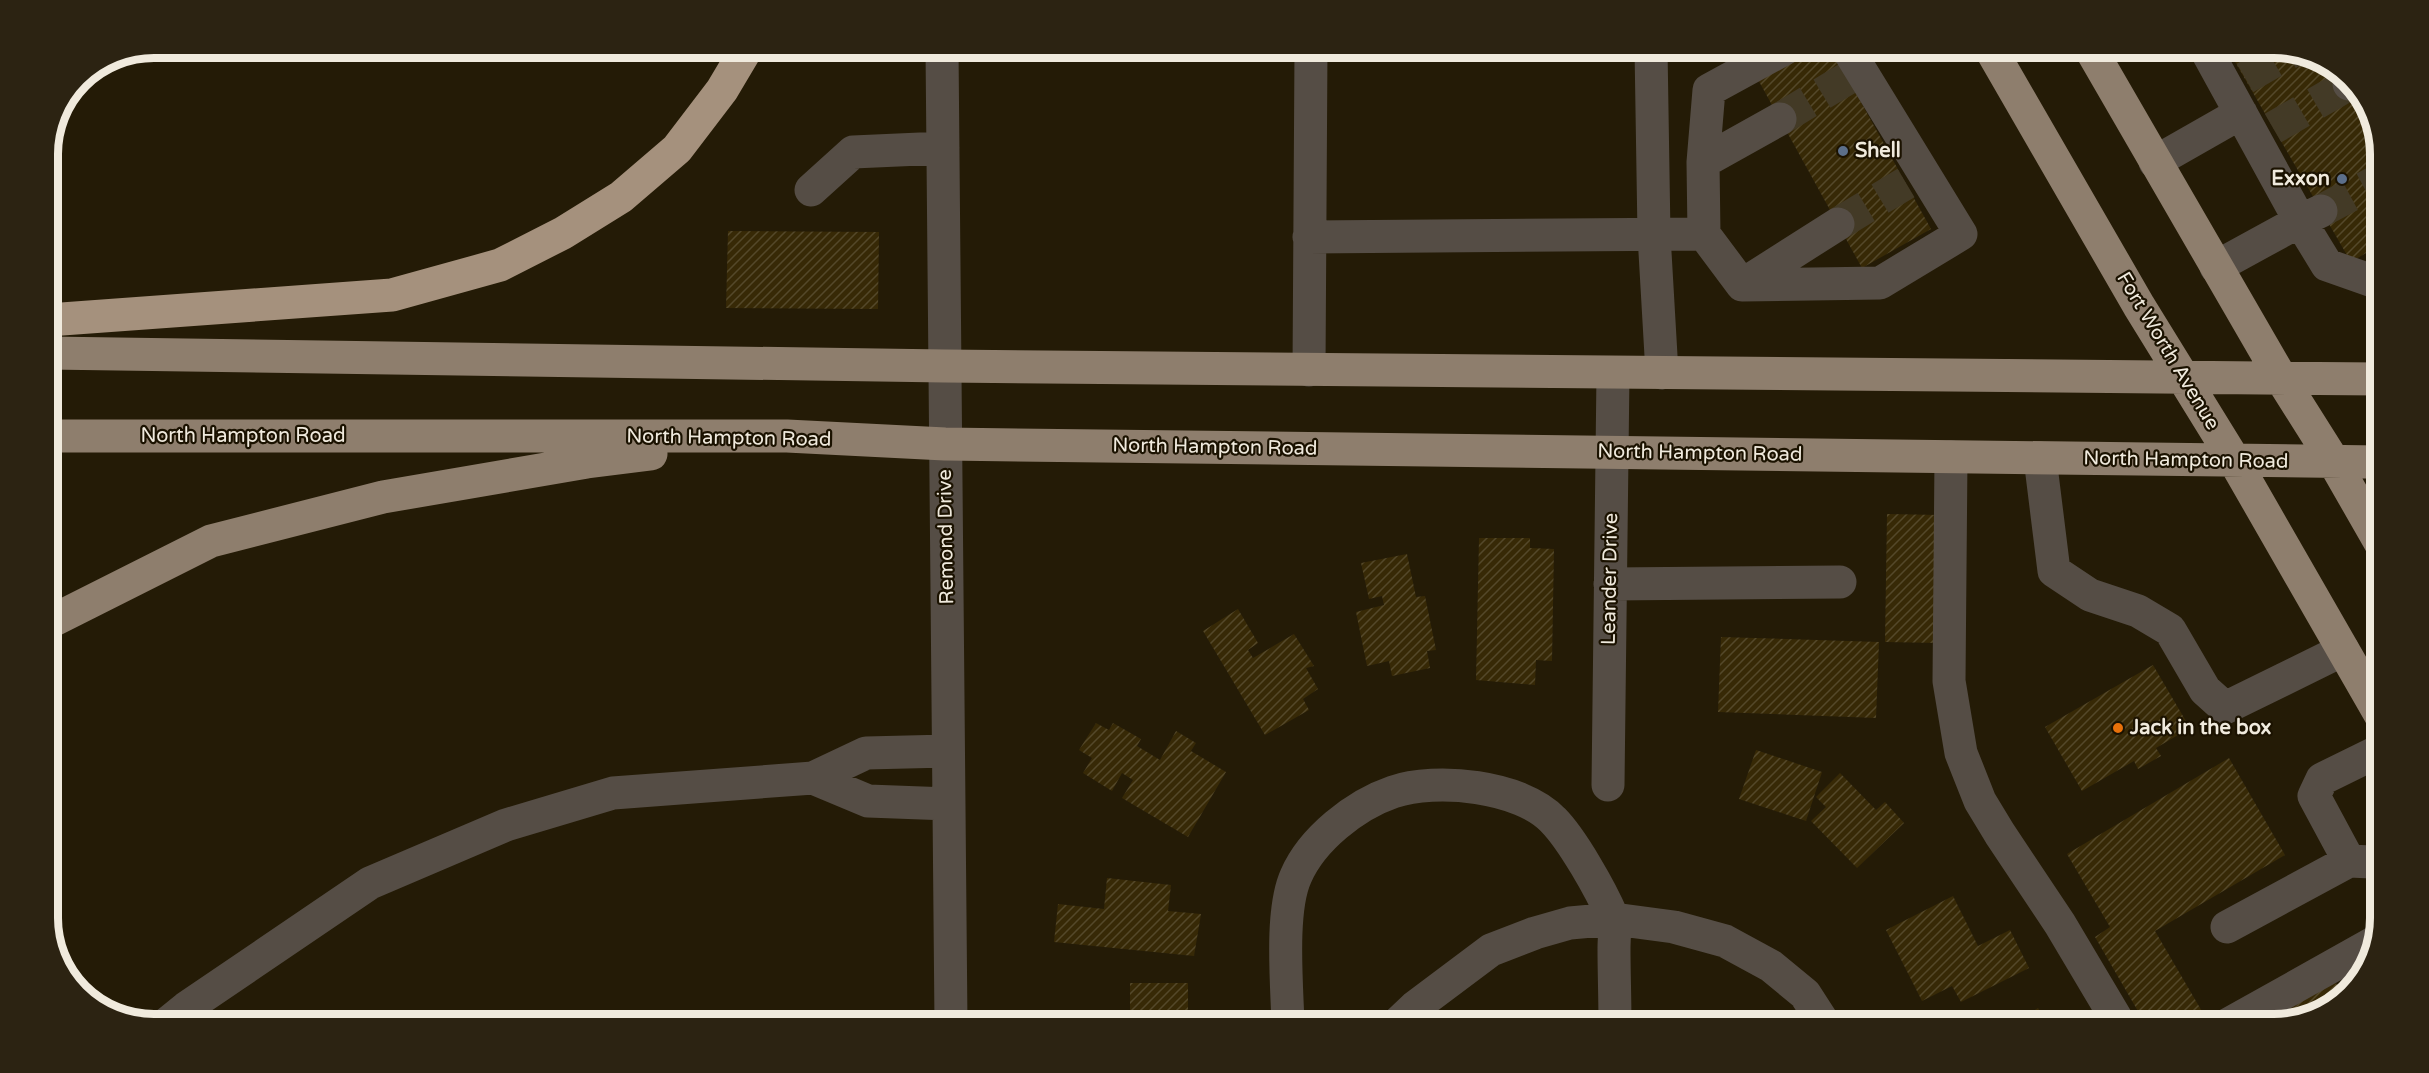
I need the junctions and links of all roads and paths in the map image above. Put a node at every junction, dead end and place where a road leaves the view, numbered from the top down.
1 (741, 58) edge
2 (942, 58) edge
3 (1311, 58) edge
4 (1651, 58) edge
5 (1768, 58) edge
6 (1996, 58) edge
7 (2096, 58) edge
8 (2212, 58) edge
9 (1851, 65) edge
10 (2248, 109) junction
11 (1780, 119) tunnel mouth
12 (943, 148) junction
13 (1703, 162) junction
14 (2155, 162) junction
15 (811, 190) dead end
16 (2311, 216) junction
17 (1838, 224) tunnel mouth
18 (1704, 234) junction
19 (1654, 235) junction
20 (1309, 237) junction
21 (2216, 267) junction
22 (2370, 280) edge
23 (1742, 285) junction
24 (59, 319) edge
25 (59, 353) edge
26 (945, 366) junction
27 (1310, 370) junction
28 (1613, 373) junction
29 (1662, 373) junction
30 (2182, 378) junction
31 (2281, 378) junction
32 (2370, 379) edge
33 (59, 436) edge
34 (787, 436) junction
35 (945, 444) junction
36 (1611, 452) junction
37 (1951, 456) junction
38 (2040, 458) junction
39 (2234, 460) junction
40 (2334, 462) junction
41 (2370, 462) edge
42 (2370, 524) edge
43 (1840, 582) dead end
44 (1610, 584) junction
45 (59, 617) edge
46 (2343, 650) junction
47 (2370, 697) edge
48 (948, 752) junction
49 (2370, 755) edge
50 (813, 778) junction
51 (1608, 785) dead end
52 (950, 804) junction
53 (2365, 859) edge
54 (1614, 919) junction
55 (2227, 927) dead end
56 (2366, 947) edge
57 (179, 1014) edge
58 (951, 1014) edge
59 (1288, 1014) edge
60 (1408, 1014) edge
61 (1615, 1014) edge
62 (1818, 1014) edge
63 (2113, 1014) edge
64 (2247, 1014) edge

1 - 24 highway
2 - 12 street, Remond Drive
3 - 20 street
4 - 19 street
5 - 13 street
6 - 30 main road, Fort Worth Avenue
7 - 14 main road
8 - 10 street
9 - 23 street
10 - 14 street
10 - 16 street
11 - 13 street
12 - 15 street
12 - 26 street, Remond Drive
13 - 18 street
14 - 21 main road
16 - 21 street
16 - 22 street
17 - 23 street
18 - 19 street
18 - 23 street
19 - 20 street
19 - 29 street
20 - 27 street
21 - 31 main road
25 - 26 main road
26 - 27 main road
26 - 35 street, Remond Drive
27 - 28 main road
28 - 29 main road
28 - 36 street, Leander Drive
29 - 30 main road
30 - 31 main road
30 - 39 main road, Fort Worth Avenue
31 - 32 main road
31 - 40 main road
33 - 34 main road, North Hampton Road
34 - 35 main road, North Hampton Road
34 - 45 main road
35 - 36 main road, North Hampton Road
35 - 48 street, Remond Drive
36 - 37 main road, North Hampton Road
36 - 44 street, Leander Drive
37 - 38 main road, North Hampton Road
37 - 63 street
38 - 39 main road, North Hampton Road
38 - 46 street
39 - 40 main road, North Hampton Road
39 - 46 main road, Fort Worth Avenue
40 - 41 main road, North Hampton Road
40 - 42 main road
43 - 44 street
44 - 51 street, Leander Drive
46 - 47 main road, Fort Worth Avenue
48 - 50 street
48 - 52 street, Remond Drive
49 - 53 street
50 - 52 street
50 - 57 street
52 - 58 street, Remond Drive
53 - 55 street
54 - 59 street
54 - 60 street
54 - 61 street
54 - 62 street
56 - 64 street

